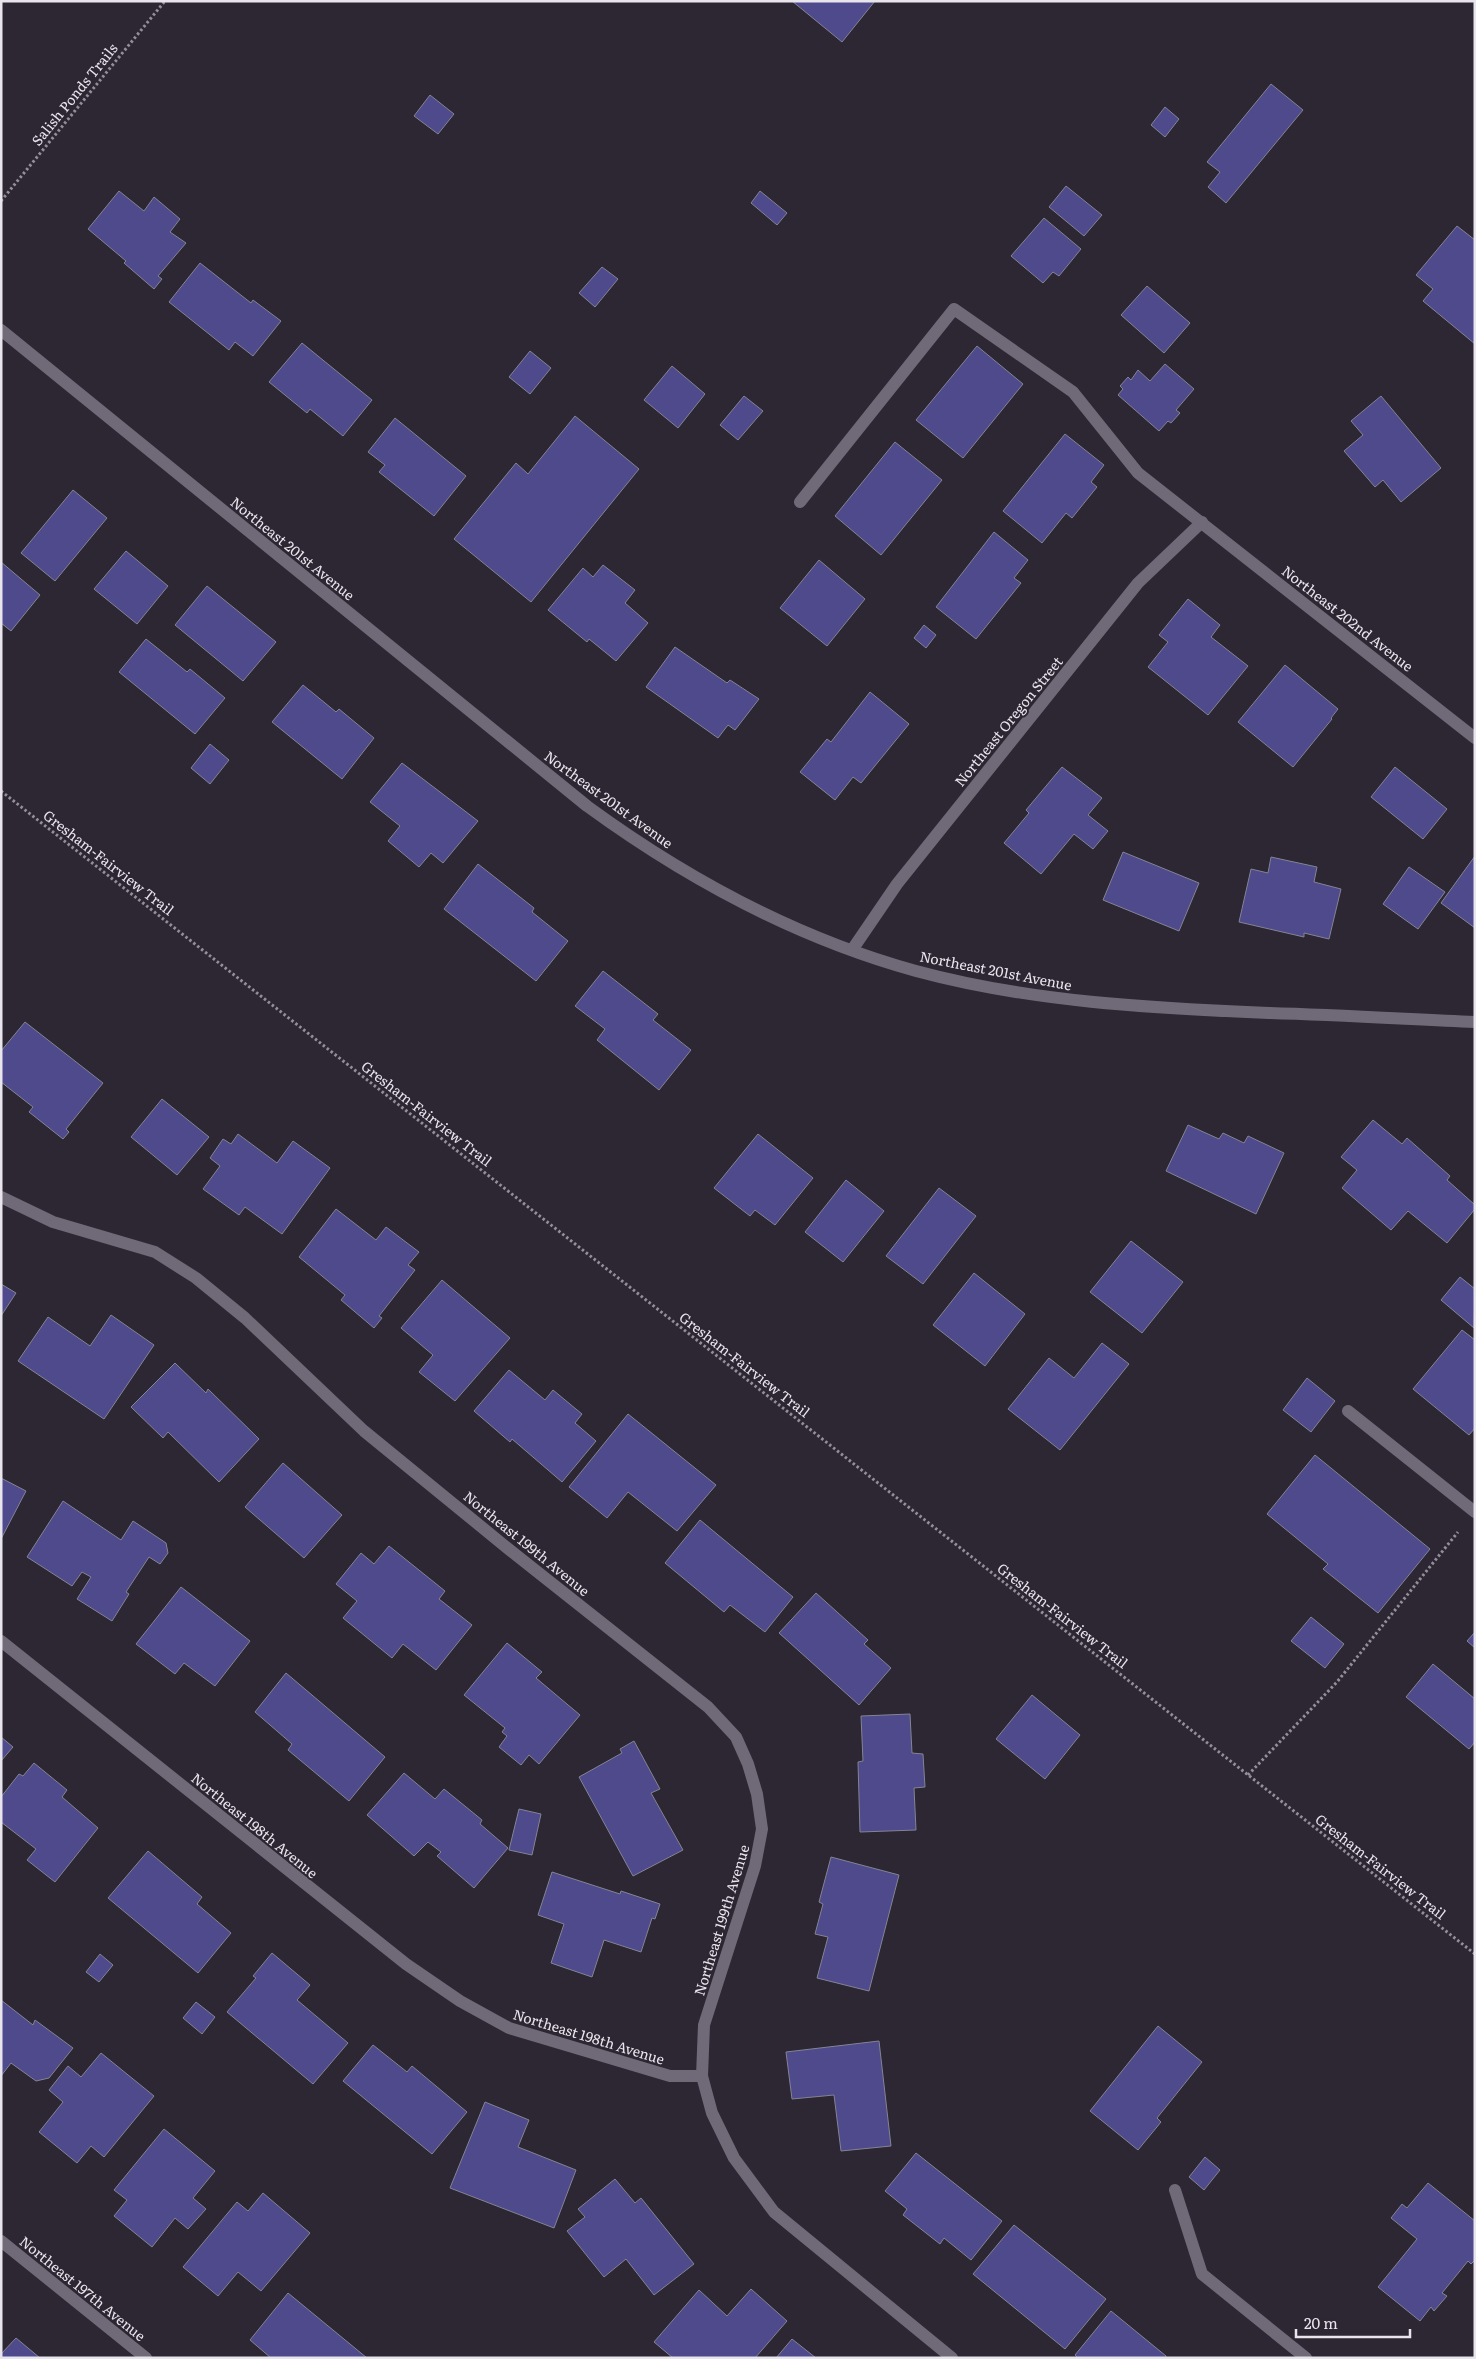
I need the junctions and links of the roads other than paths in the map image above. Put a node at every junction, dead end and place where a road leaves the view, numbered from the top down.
1 (1, 330) edge
2 (800, 502) dead end
3 (1202, 522) junction
4 (1475, 738) edge
5 (852, 950) junction
6 (1475, 1022) edge
7 (1, 1197) edge
8 (1348, 1411) dead end
9 (1474, 1512) edge
10 (1, 1641) edge
11 (702, 2076) junction
12 (1175, 2190) dead end
13 (1, 2241) edge
14 (146, 2358) edge
15 (952, 2358) edge
16 (1306, 2358) edge

1 - 5 street, Northeast 201st Avenue
2 - 3 street, Northeast 202nd Avenue
3 - 4 street, Northeast 202nd Avenue
3 - 5 street, Northeast Oregon Street
5 - 6 street, Northeast 201st Avenue
7 - 11 street, Northeast 199th Avenue
8 - 9 street
10 - 11 street, Northeast 198th Avenue
11 - 15 street
12 - 16 street
13 - 14 street, Northeast 197th Avenue

